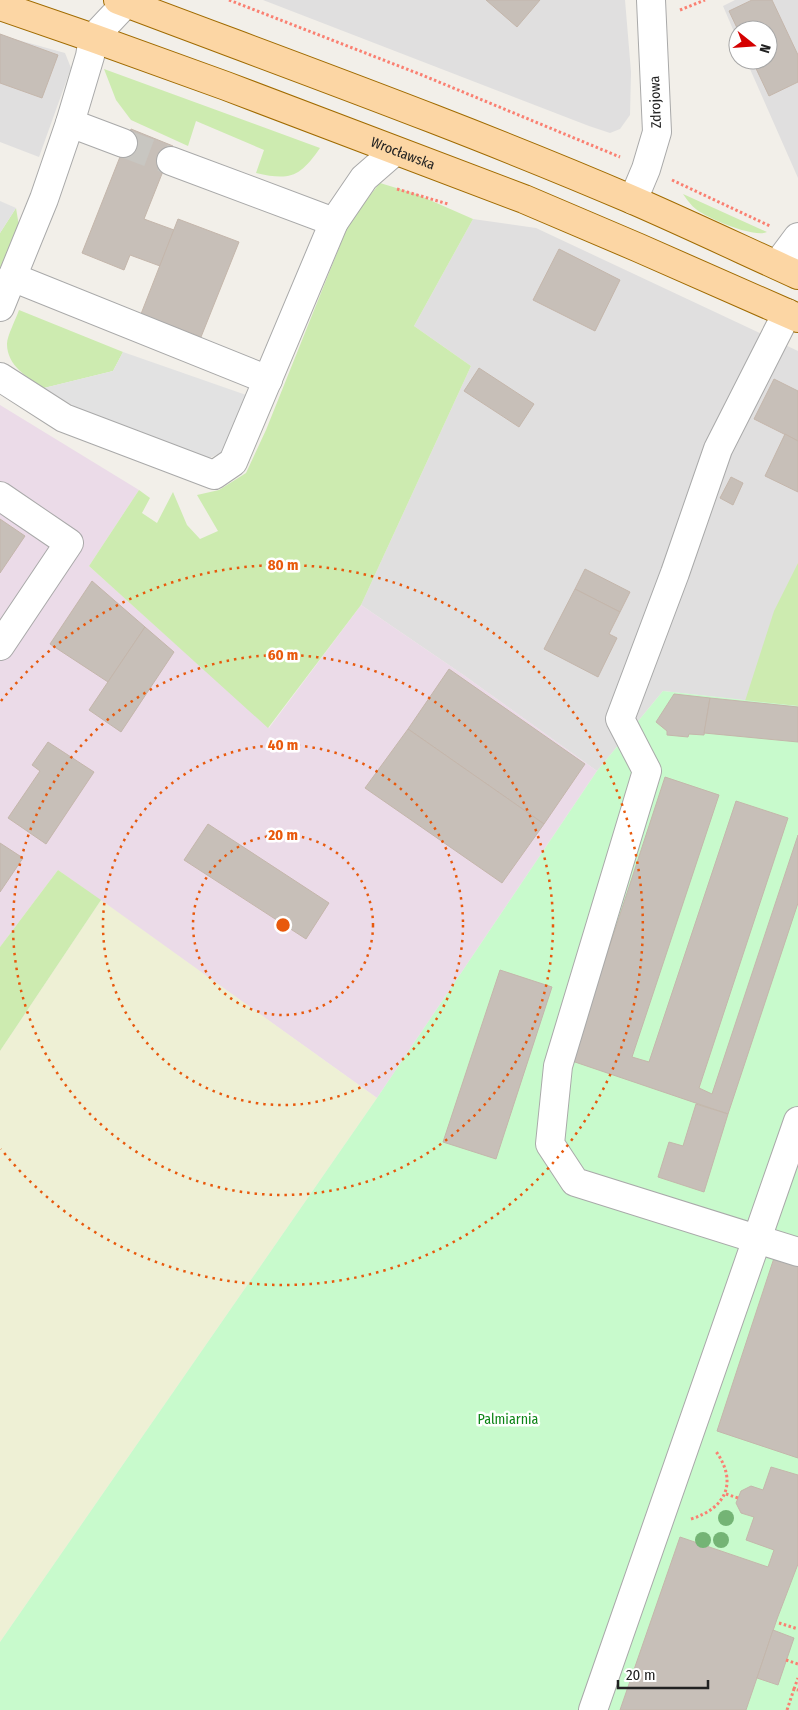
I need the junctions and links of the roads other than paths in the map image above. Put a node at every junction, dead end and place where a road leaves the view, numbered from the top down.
1 (651, 0) edge
2 (122, 2) edge
3 (0, 6) edge
4 (93, 38) junction
5 (70, 124) junction
6 (123, 143) tunnel mouth
7 (395, 151) junction
8 (171, 161) tunnel mouth
9 (633, 200) junction
10 (334, 222) junction
11 (797, 238) edge
12 (787, 270) edge
13 (12, 277) junction
14 (0, 307) edge
15 (792, 316) edge
16 (0, 377) edge
17 (268, 380) junction
18 (0, 496) edge
19 (0, 646) edge
20 (798, 1121) edge
21 (757, 1240) junction
22 (798, 1252) edge
23 (593, 1710) edge

1 - 9 street, Zdrojowa
2 - 4 street
2 - 9 main road
3 - 4 main road, Wrocławska
4 - 5 street
4 - 7 main road, Wrocławska
5 - 6 street
5 - 13 street
7 - 10 street
7 - 15 main road, Wrocławska
8 - 10 street
9 - 12 main road
10 - 17 street
11 - 12 street
13 - 14 street
13 - 17 street
15 - 21 street
16 - 17 street
18 - 19 street
20 - 21 street
21 - 22 street
21 - 23 street

